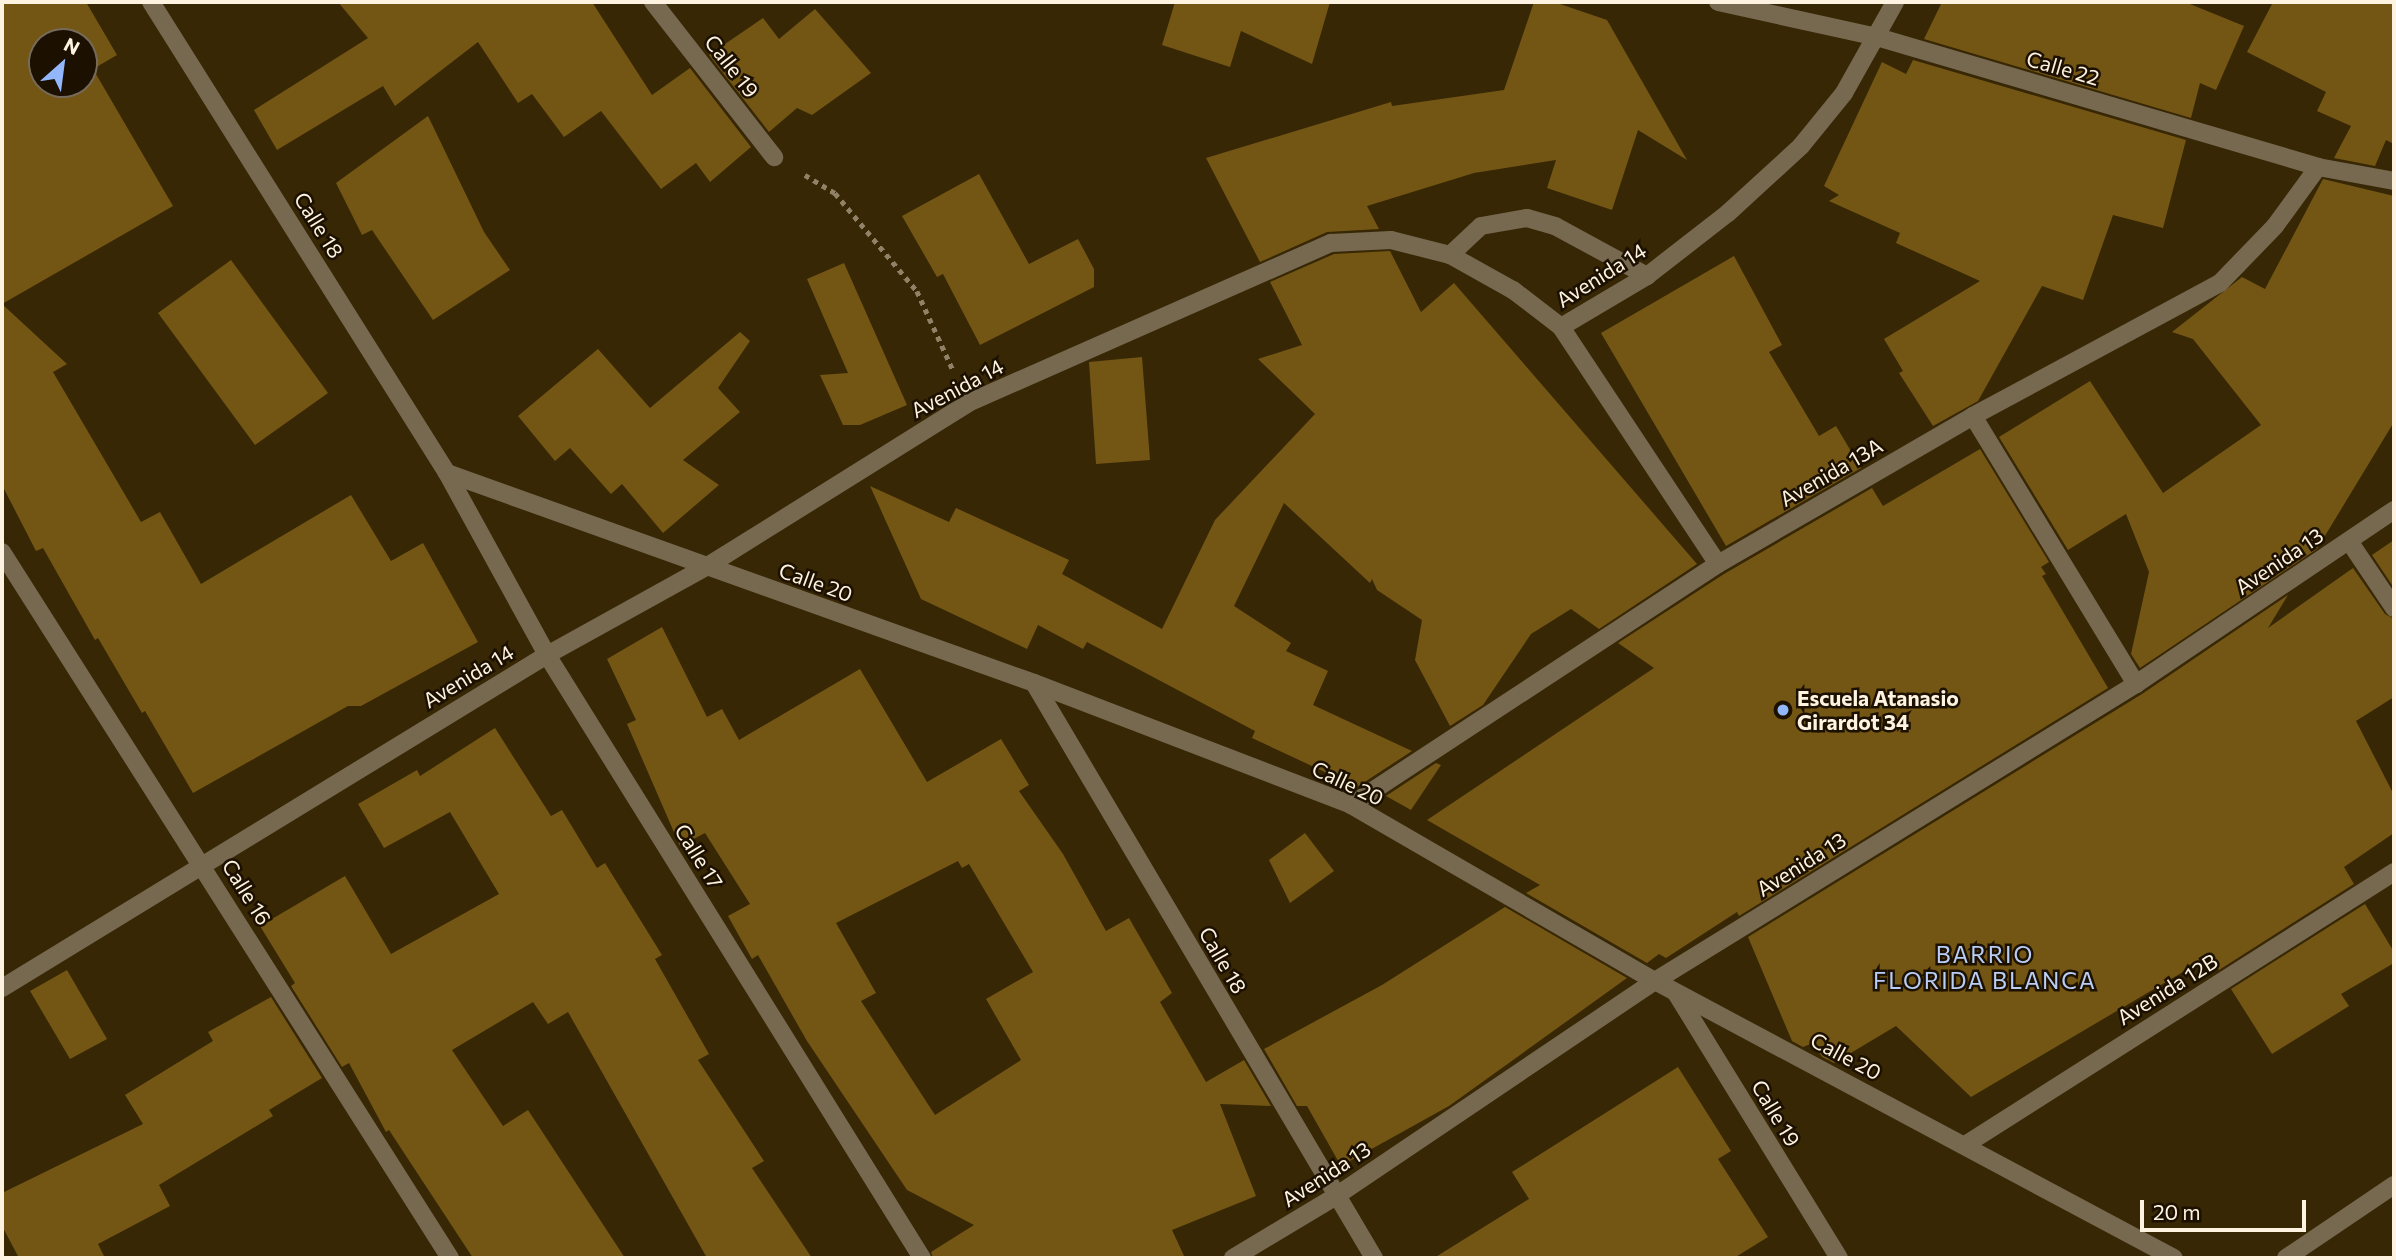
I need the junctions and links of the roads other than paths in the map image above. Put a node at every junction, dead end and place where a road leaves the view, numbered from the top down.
1 (151, 2) edge
2 (653, 2) edge
3 (1718, 2) edge
4 (1895, 2) edge
5 (1877, 37) junction
6 (774, 157) road end
7 (2318, 167) junction
8 (2394, 181) edge
9 (1450, 255) junction
10 (1647, 276) junction
11 (1561, 327) junction
12 (1973, 416) junction
13 (447, 473) junction
14 (2394, 510) edge
15 (2349, 541) junction
16 (2, 552) edge
17 (1718, 564) junction
18 (706, 567) junction
19 (2394, 608) edge
20 (547, 655) junction
21 (1034, 683) junction
22 (2136, 684) junction
23 (1351, 805) junction
24 (202, 862) junction
25 (2394, 872) edge
26 (1655, 981) junction
27 (2, 988) edge
28 (1675, 992) junction
29 (1965, 1145) junction
30 (2394, 1185) edge
31 (1336, 1196) junction
32 (450, 1258) edge
33 (922, 1258) edge
34 (1233, 1258) edge
35 (1374, 1258) edge
36 (1839, 1258) edge
37 (2174, 1258) edge
38 (2286, 1258) edge

1 - 13 street, Calle 18
2 - 6 street, Calle 19
3 - 5 street, Calle 22
4 - 5 street, Avenida 14
5 - 7 street, Calle 22
5 - 10 street, Avenida 14
7 - 8 street, Calle 22
7 - 12 street, Avenida 13A
9 - 10 street
9 - 11 street, Avenida 14
9 - 18 street, Avenida 14
10 - 11 street, Avenida 14
11 - 17 street
12 - 17 street, Avenida 13A
12 - 22 street
13 - 18 street, Calle 20
13 - 20 street, Calle 17
14 - 15 street, Avenida 13
15 - 19 street
15 - 22 street, Avenida 13
16 - 24 street, Calle 16
17 - 23 street, Avenida 13A
18 - 20 street, Avenida 14
18 - 21 street, Calle 20
20 - 24 street, Avenida 14
20 - 33 street, Calle 17
21 - 23 street, Calle 20
21 - 31 street, Calle 18
22 - 26 street, Avenida 13
23 - 26 street, Calle 20
24 - 27 street, Avenida 14
24 - 32 street, Calle 16
25 - 29 street, Avenida 12B
26 - 28 street, Calle 20
26 - 31 street, Avenida 13
28 - 29 street, Calle 20
28 - 36 street, Calle 19
29 - 37 street, Calle 20
30 - 38 street
31 - 34 street, Avenida 13
31 - 35 street, Calle 18

